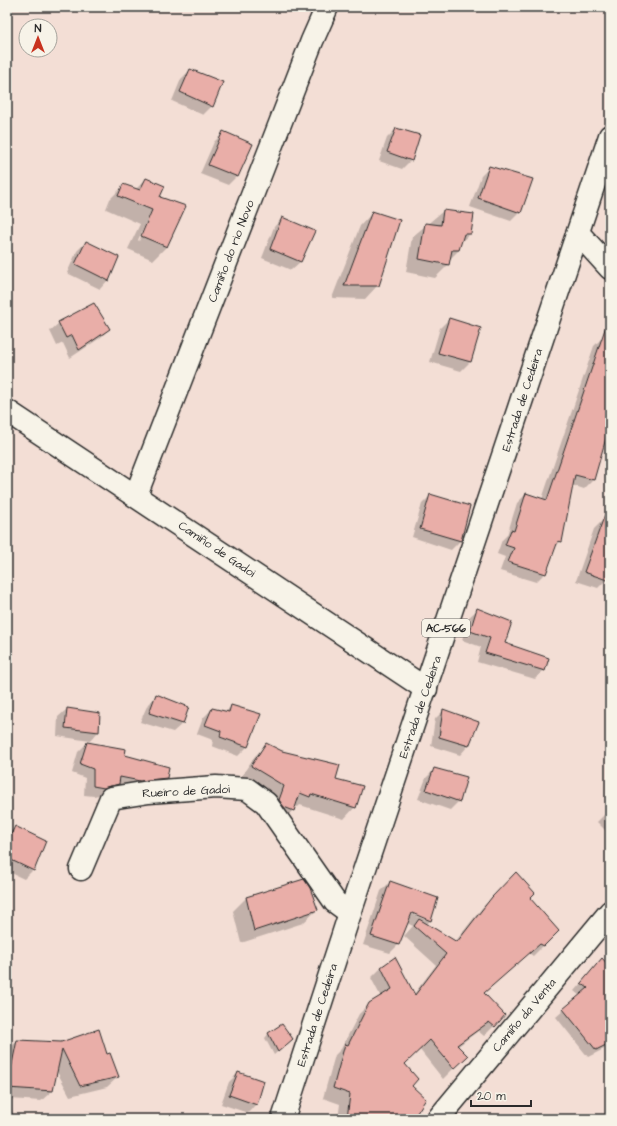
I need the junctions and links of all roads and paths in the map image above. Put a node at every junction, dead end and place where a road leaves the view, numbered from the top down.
1 (327, 7) edge
2 (610, 136) edge
3 (578, 233) junction
4 (610, 268) edge
5 (7, 411) edge
6 (136, 495) junction
7 (426, 689) junction
8 (81, 869) dead end
9 (610, 912) edge
10 (350, 913) junction
11 (283, 1119) edge
12 (438, 1119) edge

1 - 6 street, Camiño do rio Novo
2 - 3 street, Estrada de Cedeira / AC-566
3 - 4 street
3 - 7 street, Estrada de Cedeira / AC-566
5 - 6 street, Camiño de Gadoi
6 - 7 street, Camiño de Gadoi
7 - 10 street, Estrada de Cedeira / AC-566
8 - 10 street, Rueiro de Gadoi
9 - 12 street, Camiño da Venta
10 - 11 street, Estrada de Cedeira / AC-566

